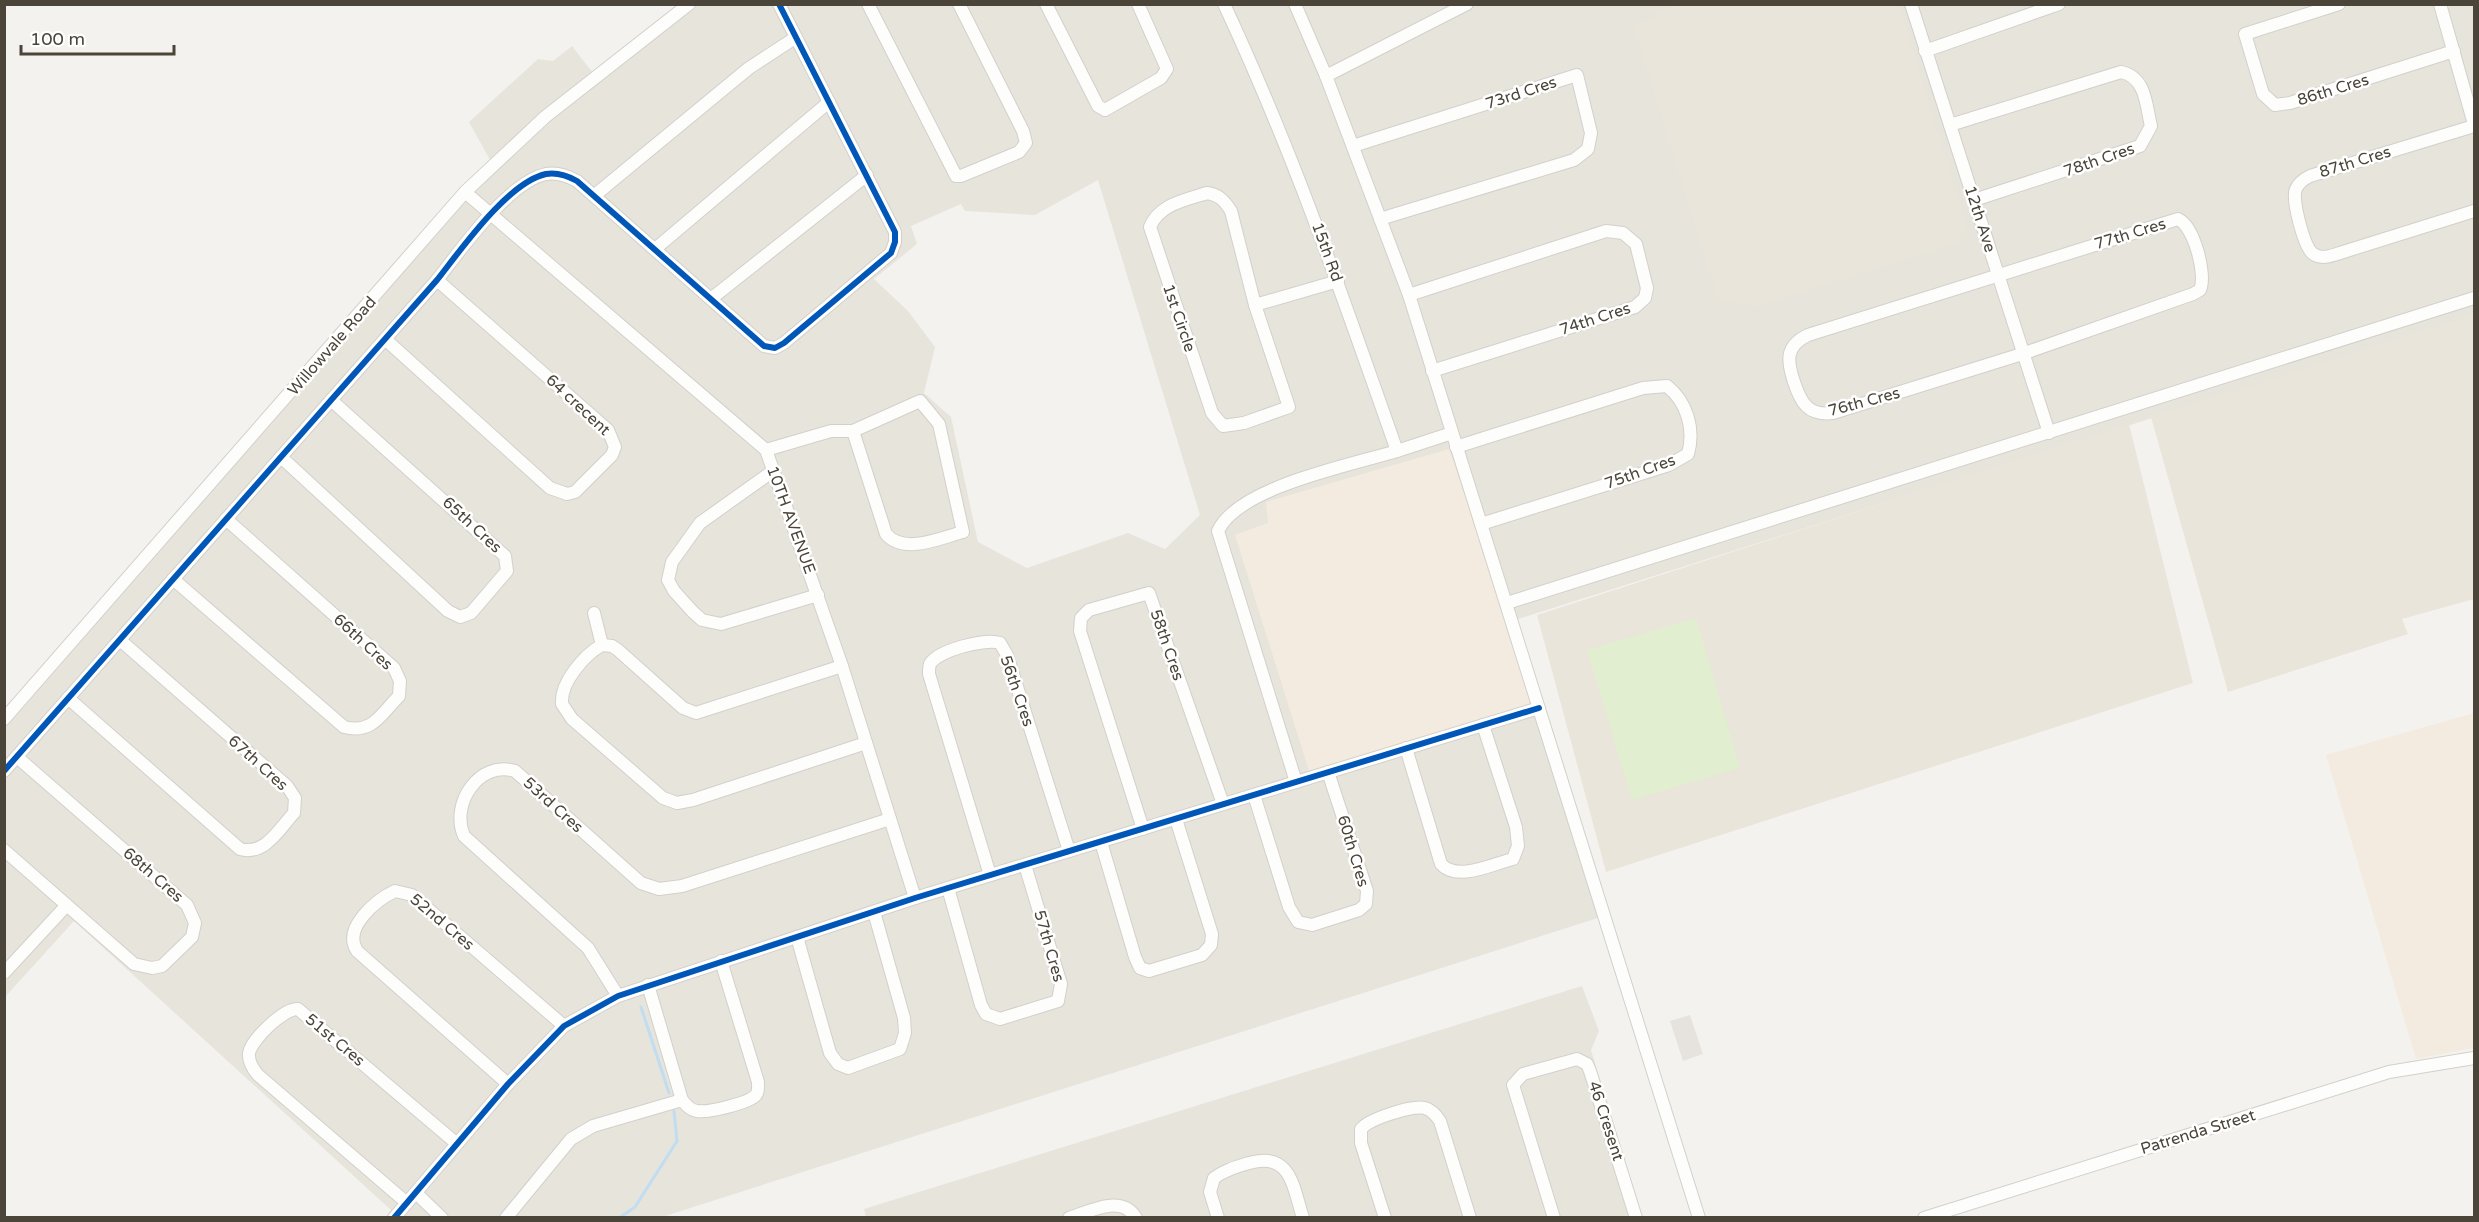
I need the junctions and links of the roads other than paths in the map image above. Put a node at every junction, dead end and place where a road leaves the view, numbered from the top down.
1 (689, 4) edge
2 (779, 4) edge
3 (868, 4) edge
4 (959, 4) edge
5 (1046, 4) edge
6 (1138, 4) edge
7 (1224, 4) edge
8 (1295, 4) edge
9 (1467, 4) edge
10 (1911, 4) edge
11 (2059, 4) edge
12 (2338, 4) edge
13 (2440, 4) edge
14 (795, 38) junction
15 (1925, 51) junction
16 (2454, 51) junction
17 (1326, 76) junction
18 (829, 102) junction
19 (1950, 125) junction
20 (2475, 125) edge
21 (1353, 146) junction
22 (867, 175) junction
23 (465, 192) junction
24 (595, 195) junction
25 (1974, 200) junction
26 (2475, 211) edge
27 (489, 215) junction
28 (1380, 219) junction
29 (655, 249) junction
30 (1998, 276) junction
31 (437, 280) junction
32 (1338, 280) junction
33 (1409, 295) junction
34 (712, 298) junction
35 (2475, 298) edge
36 (1255, 305) junction
37 (385, 339) junction
38 (2022, 354) junction
39 (1432, 371) junction
40 (331, 400) junction
41 (853, 431) junction
42 (1452, 433) junction
43 (2049, 433) junction
44 (1456, 447) junction
45 (765, 450) junction
46 (1397, 451) junction
47 (281, 458) junction
48 (773, 471) junction
49 (226, 519) junction
50 (1481, 524) junction
51 (173, 579) junction
52 (818, 595) junction
53 (1508, 603) junction
54 (594, 614) dead end
55 (120, 640) junction
56 (602, 645) junction
57 (842, 666) junction
58 (68, 699) junction
59 (1539, 708) junction
60 (4, 719) edge
61 (1483, 725) junction
62 (866, 743) junction
63 (1407, 748) junction
64 (17, 757) junction
65 (4, 771) edge
66 (1328, 772) junction
67 (1296, 782) junction
68 (1254, 795) junction
69 (1223, 804) junction
70 (890, 819) junction
71 (1176, 819) junction
72 (1143, 829) junction
73 (1101, 842) junction
74 (1069, 851) junction
75 (5, 852) edge
76 (1025, 865) junction
77 (990, 875) junction
78 (948, 888) junction
79 (915, 898) junction
80 (66, 906) junction
81 (874, 912) junction
82 (797, 937) junction
83 (721, 961) junction
84 (4, 973) edge
85 (648, 985) junction
86 (618, 996) junction
87 (564, 1026) junction
88 (2475, 1058) edge
89 (508, 1084) junction
90 (682, 1100) junction
91 (456, 1143) junction
92 (416, 1193) junction
93 (407, 1203) junction
94 (394, 1218) edge
95 (442, 1218) edge
96 (506, 1218) edge
97 (1069, 1218) edge
98 (1136, 1218) edge
99 (1218, 1218) edge
100 (1303, 1218) edge
101 (1385, 1218) edge
102 (1470, 1218) edge
103 (1554, 1218) edge
104 (1636, 1218) edge
105 (1699, 1218) edge
106 (1924, 1218) edge

1 - 23 street, Willowvale Road
2 - 14 street
3 - 4 street
5 - 6 street
7 - 32 street, 15th Rd
8 - 17 street
9 - 17 street
10 - 15 street, 12th Ave
11 - 15 street
12 - 16 street, 86th Cres
13 - 16 street
14 - 18 street
14 - 24 street
15 - 19 street, 12th Ave
16 - 20 street
17 - 21 street
18 - 22 street
18 - 29 street
19 - 25 street, 12th Ave
19 - 25 street, 78th Cres
20 - 26 street, 87th Cres
21 - 28 street
21 - 28 street, 73rd Cres
22 - 34 street
22 - 34 street
23 - 27 street, 10TH AVENUE
23 - 60 street, Willowvale Road
24 - 27 street
24 - 29 street
25 - 30 street, 12th Ave
27 - 31 street
27 - 45 street, 10TH AVENUE
28 - 33 street
29 - 34 street
30 - 38 street, 12th Ave
30 - 38 street, 77th Cres
30 - 38 street, 76th Cres
31 - 37 street
31 - 37 street, 64 crecent
32 - 36 street
32 - 46 street, 15th Rd
33 - 39 street
33 - 39 street, 74th Cres
35 - 43 street
36 - 36 street, 1st Circle
37 - 40 street
38 - 43 street, 12th Ave
39 - 42 street
40 - 47 street
40 - 47 street, 65th Cres
41 - 41 street
41 - 45 street
42 - 44 street
42 - 46 street
43 - 53 street
44 - 50 street
44 - 50 street, 75th Cres
45 - 48 street, 10TH AVENUE
46 - 67 street
47 - 49 street
48 - 52 street, 10TH AVENUE
48 - 52 street
49 - 51 street
49 - 51 street, 66th Cres
50 - 53 street
51 - 55 street
52 - 57 street, 10TH AVENUE
53 - 59 street
54 - 56 street
55 - 58 street
55 - 58 street, 67th Cres
56 - 57 street
56 - 62 street
57 - 62 street, 10TH AVENUE
58 - 64 street
59 - 61 street
59 - 105 street
61 - 63 street
61 - 63 street
62 - 70 street, 10TH AVENUE
63 - 66 street
64 - 65 street
64 - 80 street, 68th Cres
66 - 67 street
66 - 68 street, 60th Cres
67 - 68 street
68 - 69 street
69 - 71 street
69 - 72 street, 58th Cres
70 - 79 street, 10TH AVENUE
70 - 86 street, 53rd Cres
71 - 72 street
71 - 73 street
72 - 73 street
73 - 74 street
74 - 76 street
74 - 77 street, 56th Cres
75 - 80 street, 68th Cres
76 - 77 street
76 - 78 street, 57th Cres
77 - 78 street
78 - 79 street
79 - 81 street
80 - 84 street
81 - 82 street
81 - 82 street
82 - 83 street
83 - 85 street
83 - 90 street
85 - 86 street
85 - 90 street
86 - 87 street
87 - 89 street
87 - 89 street, 52nd Cres
88 - 106 street, Patrenda Street
89 - 91 street
90 - 96 street
91 - 92 street
91 - 93 street, 51st Cres
92 - 93 street
92 - 95 street
93 - 94 street
97 - 98 street
99 - 100 street
101 - 102 street
103 - 104 street, 46 Cresent

